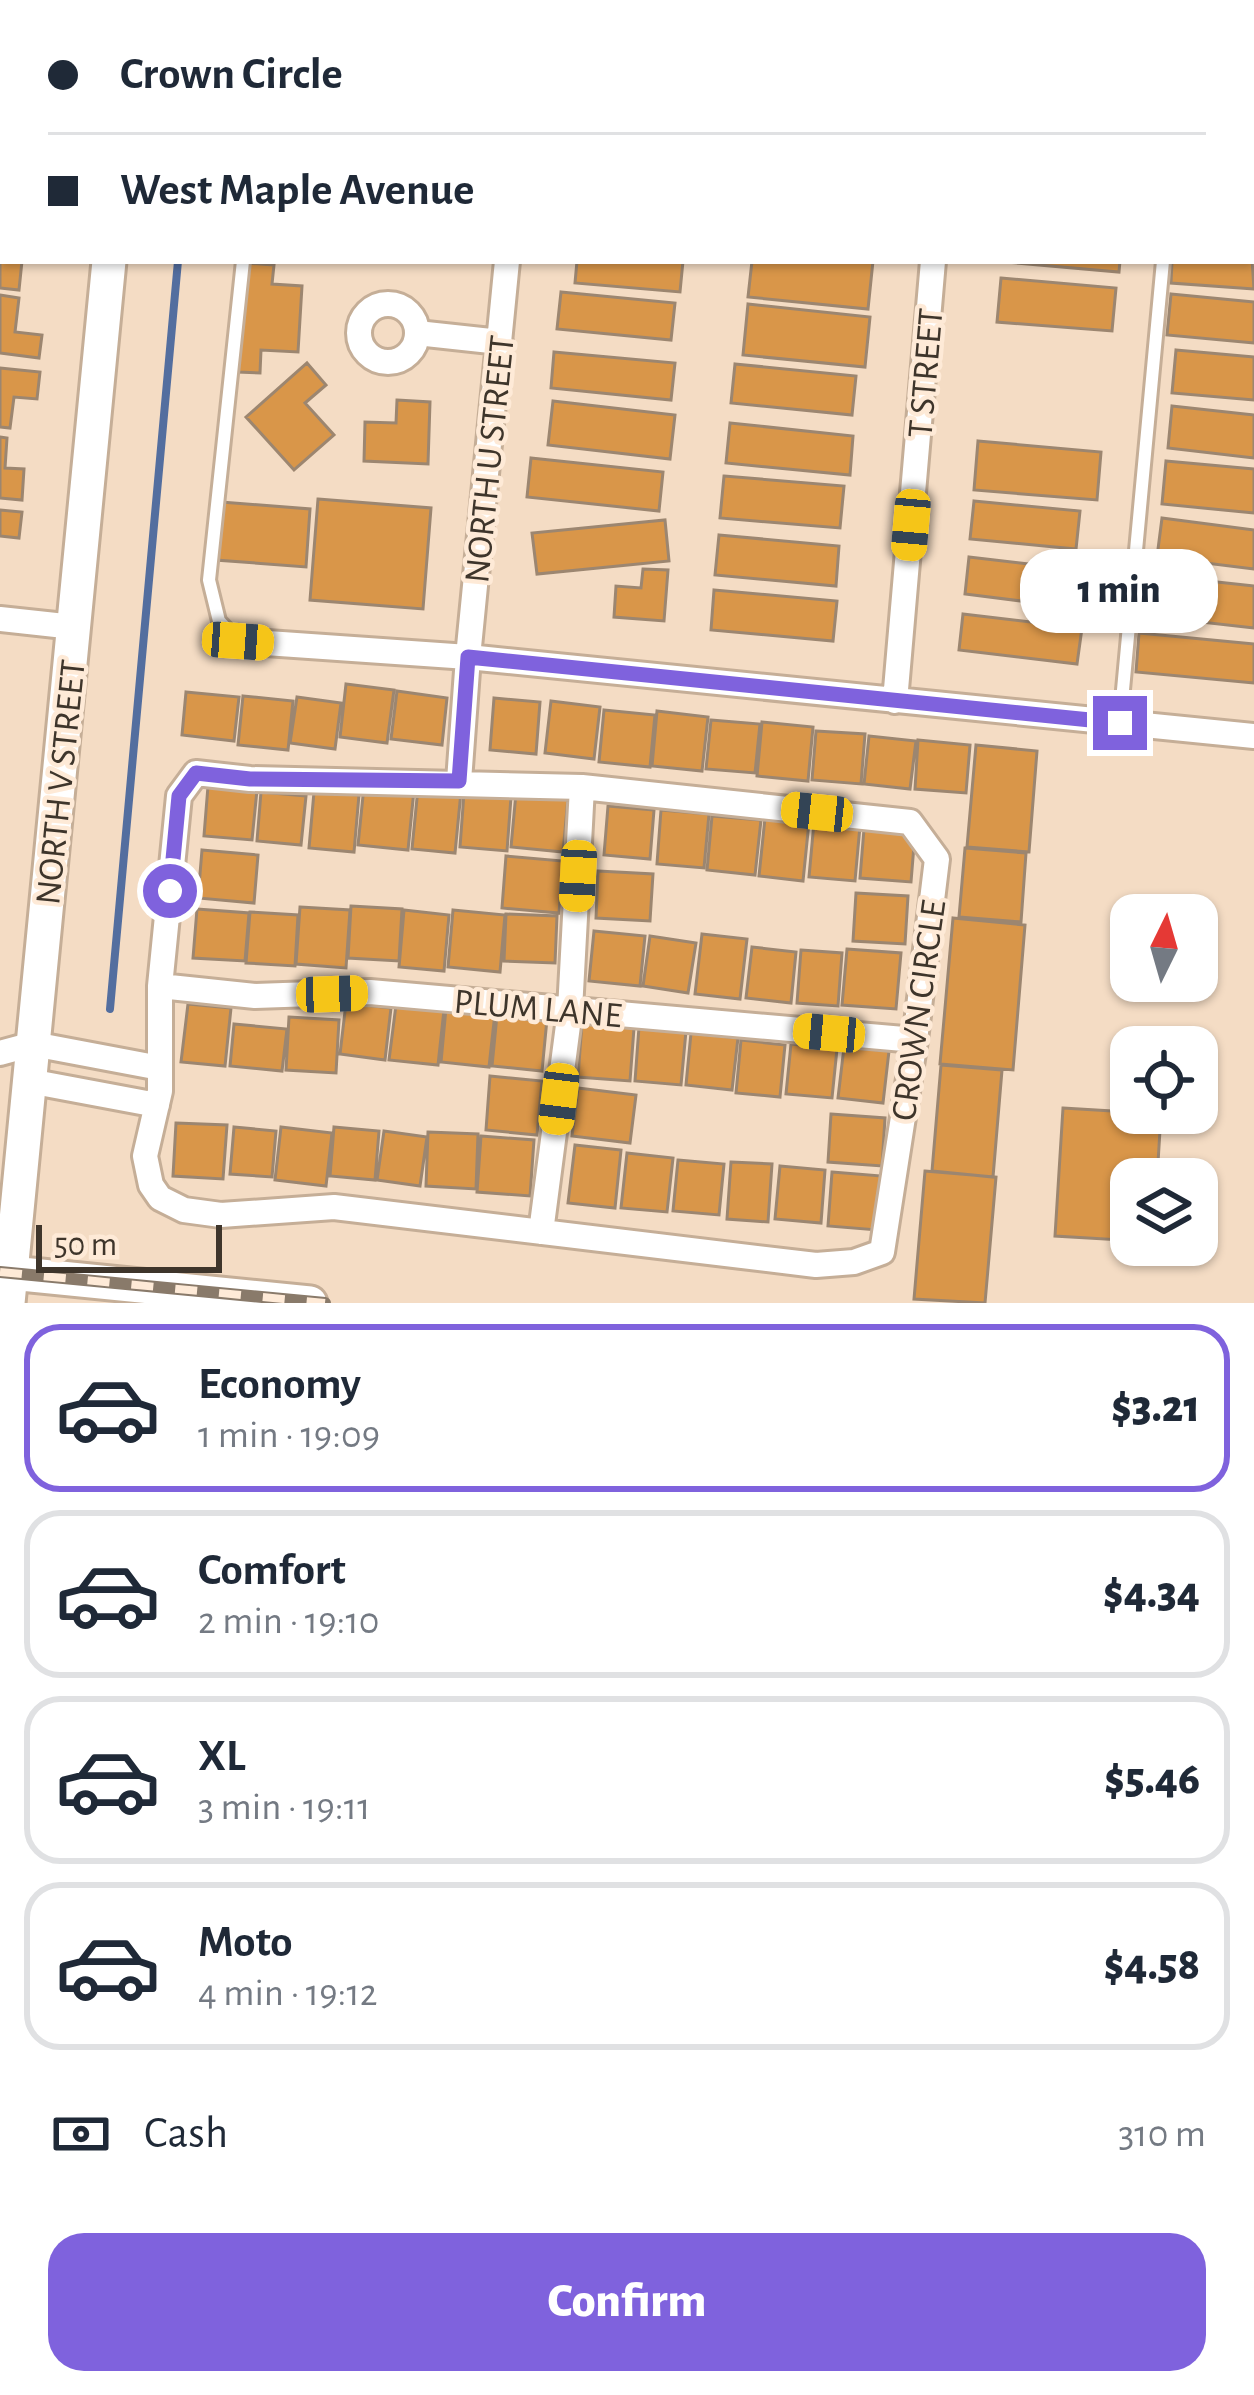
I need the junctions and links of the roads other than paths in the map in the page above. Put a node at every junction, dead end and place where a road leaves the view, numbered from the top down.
1 (109, 264) edge
2 (243, 264) edge
3 (507, 264) edge
4 (933, 264) edge
5 (1163, 264) edge
6 (418, 333) dead end
7 (500, 343) junction
8 (0, 620) edge
9 (74, 627) junction
10 (238, 641) joint
11 (468, 657) junction
12 (896, 700) junction
13 (1120, 723) junction
14 (1254, 736) edge
15 (459, 781) junction
16 (582, 787) junction
17 (160, 986) junction
18 (570, 1010) junction
19 (915, 1040) junction
20 (33, 1044) junction
21 (0, 1053) edge
22 (160, 1068) junction
23 (29, 1082) junction
24 (157, 1105) junction
25 (541, 1232) junction
26 (9, 1288) edge
27 (310, 1303) edge

1 - 9 street, NORTH V STREET
2 - 10 lane
3 - 7 street, NORTH U STREET
4 - 12 street, T STREET
5 - 13 lane
6 - 7 street
7 - 11 street, NORTH U STREET
8 - 9 street
9 - 20 street, NORTH V STREET
10 - 11 street
11 - 12 street
11 - 15 street, NORTH U STREET
12 - 13 street
13 - 14 street
15 - 16 street, CROWN CIRCLE
15 - 17 street, CROWN CIRCLE
16 - 18 street
16 - 19 street, CROWN CIRCLE
17 - 18 street, PLUM LANE
17 - 22 street, CROWN CIRCLE
18 - 19 street, PLUM LANE
18 - 25 street
19 - 25 street, CROWN CIRCLE
20 - 21 street
20 - 22 street
20 - 23 street, NORTH V STREET
22 - 24 street, CROWN CIRCLE
23 - 24 street
23 - 26 street, NORTH V STREET
24 - 25 street, CROWN CIRCLE
26 - 27 street

